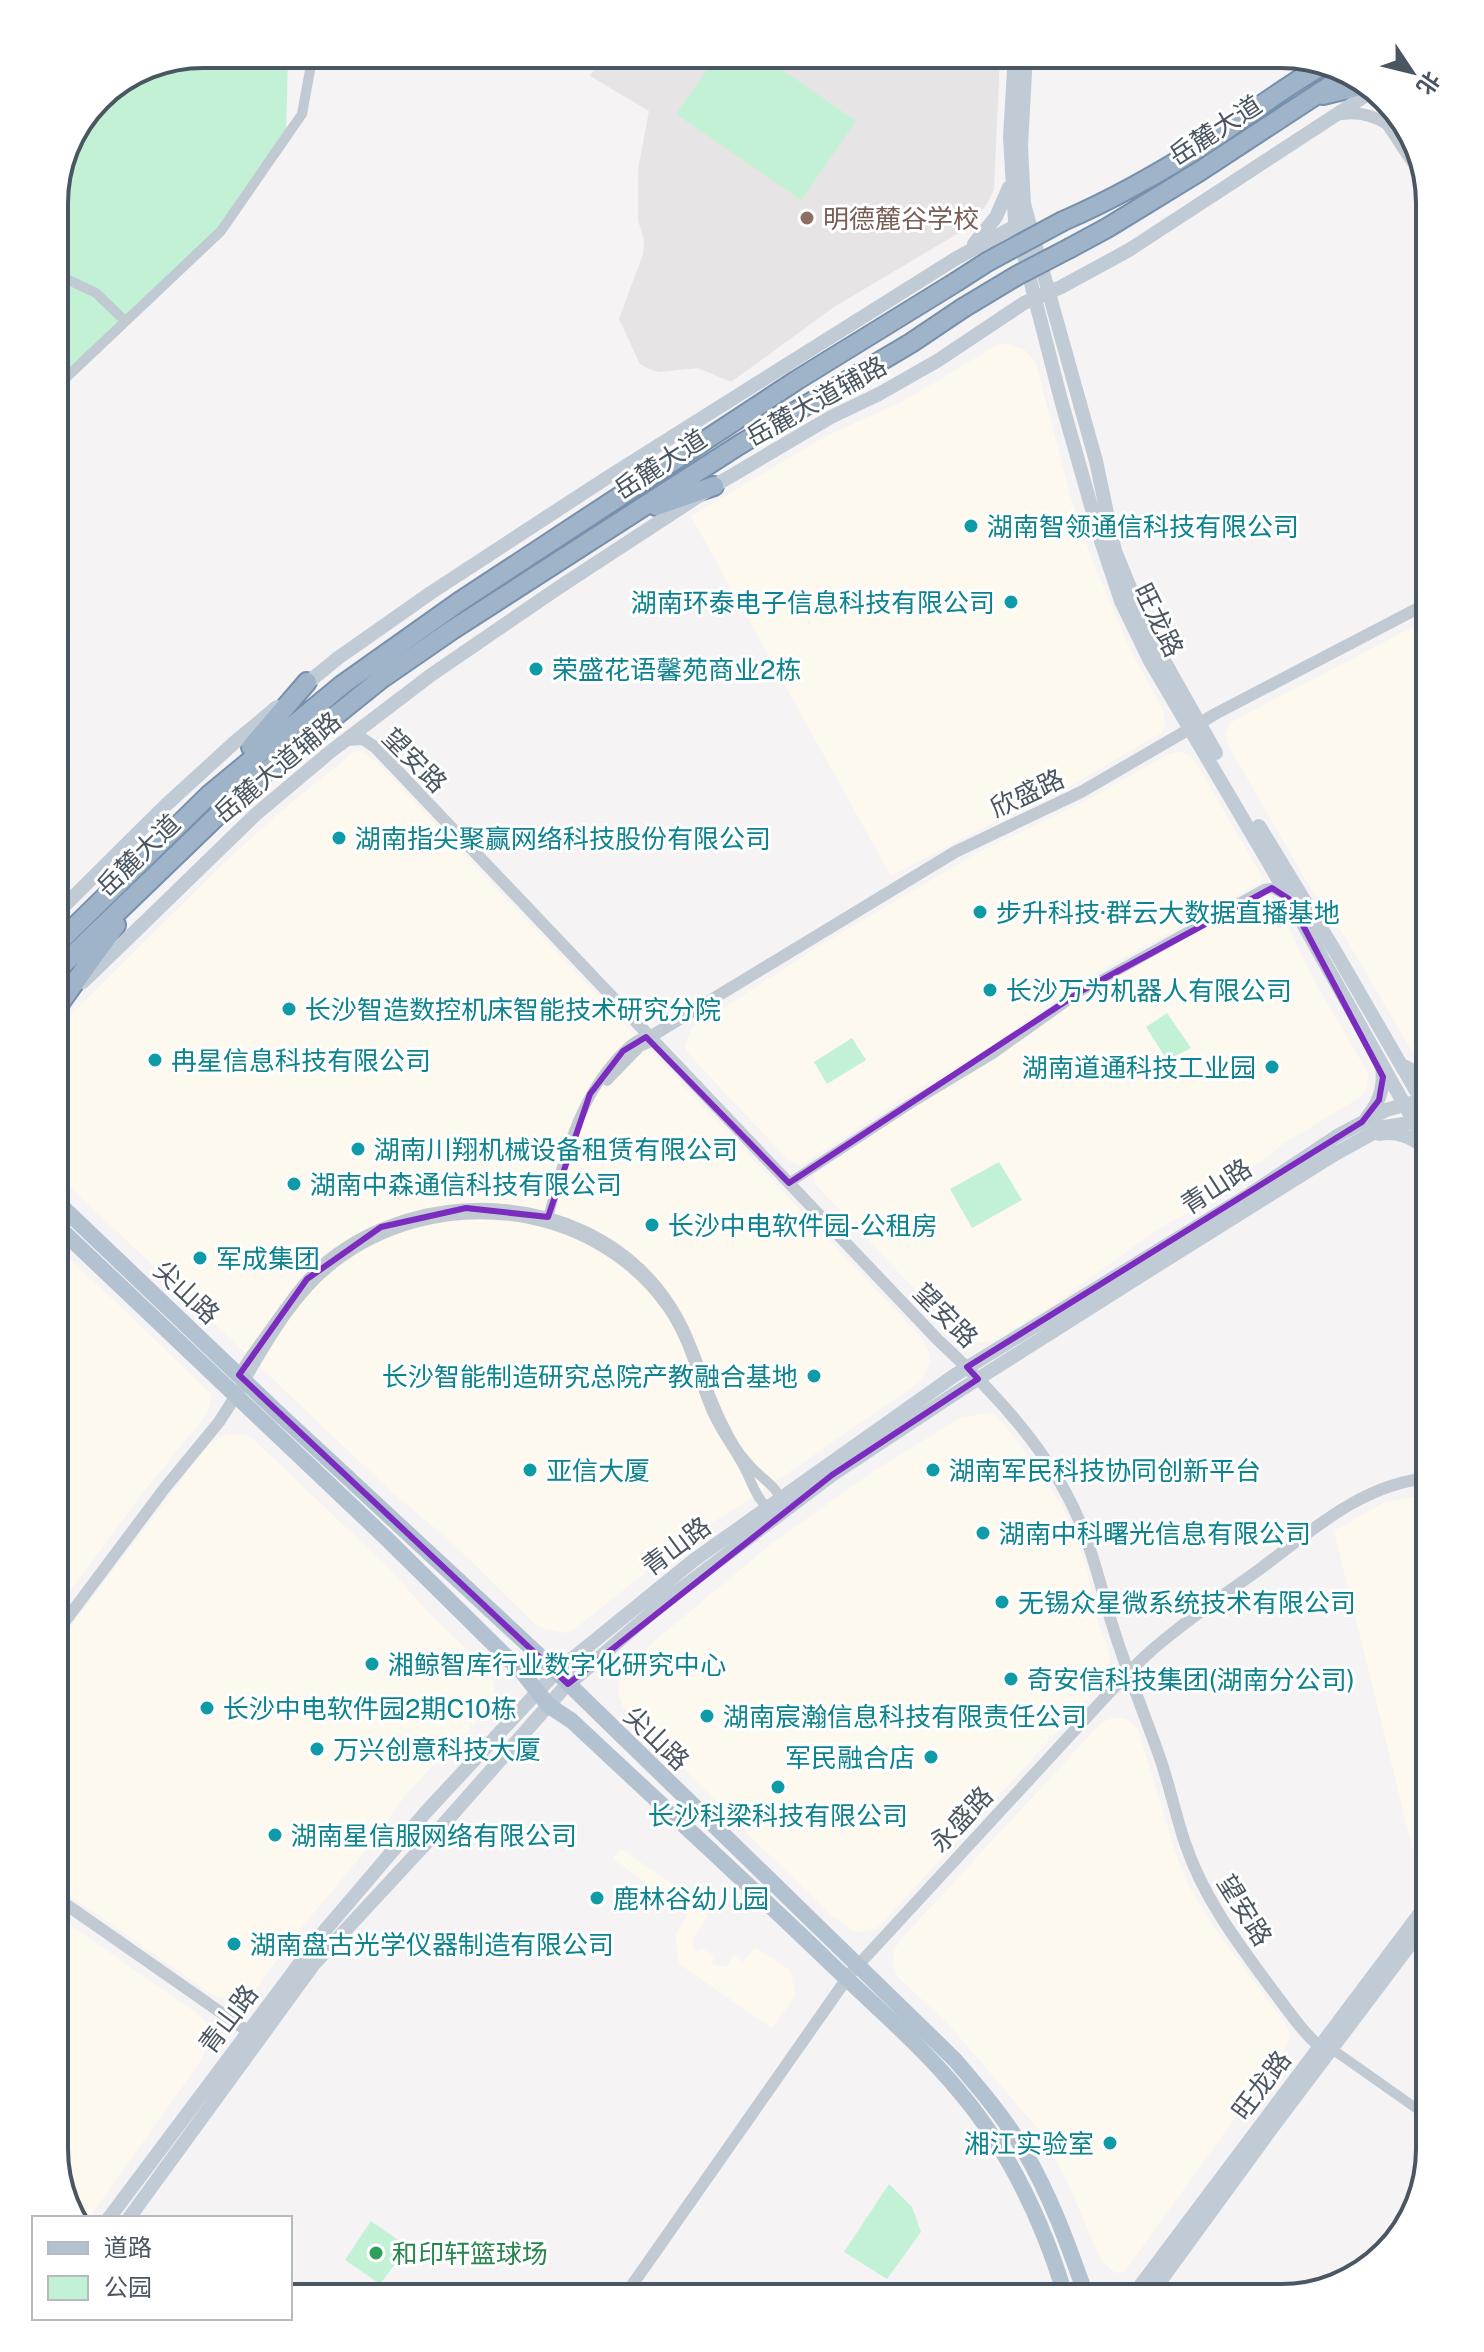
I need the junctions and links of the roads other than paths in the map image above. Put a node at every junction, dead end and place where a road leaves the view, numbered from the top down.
1 (310, 68) edge
2 (1015, 68) edge
3 (1025, 68) edge
4 (1311, 72) edge
5 (1338, 81) edge
6 (1351, 88) edge
7 (1364, 96) edge
8 (1313, 97) junction
9 (1329, 118) junction
10 (1406, 153) edge
11 (1011, 171) junction
12 (1022, 222) junction
13 (955, 259) junction
14 (68, 280) edge
15 (1049, 292) junction
16 (1034, 298) junction
17 (125, 321) junction
18 (68, 376) edge
19 (714, 486) junction
20 (631, 514) junction
21 (1416, 611) edge
22 (307, 682) junction
23 (378, 714) junction
24 (1196, 728) junction
25 (344, 741) junction
26 (209, 795) junction
27 (1270, 865) junction
28 (145, 884) junction
29 (1289, 899) junction
30 (68, 902) edge
31 (68, 933) edge
32 (68, 959) edge
33 (68, 990) edge
34 (68, 995) edge
35 (654, 1038) junction
36 (1396, 1054) junction
37 (1377, 1055) junction
38 (1416, 1074) edge
39 (1416, 1097) edge
40 (1416, 1103) edge
41 (1416, 1111) edge
42 (1416, 1113) edge
43 (1362, 1122) junction
44 (1359, 1140) junction
45 (1416, 1141) edge
46 (790, 1181) junction
47 (68, 1213) edge
48 (550, 1220) junction
49 (68, 1235) edge
50 (975, 1372) junction
51 (237, 1385) junction
52 (1416, 1482) edge
53 (777, 1507) junction
54 (68, 1609) edge
55 (68, 1617) edge
56 (1132, 1673) junction
57 (562, 1678) junction
58 (536, 1691) junction
59 (548, 1705) junction
60 (68, 1909) edge
61 (1416, 1920) edge
62 (1416, 1936) edge
63 (860, 1967) junction
64 (848, 1980) junction
65 (252, 2037) junction
66 (1326, 2048) junction
67 (1416, 2109) edge
68 (111, 2216) edge
69 (130, 2216) edge
70 (633, 2284) edge
71 (639, 2284) edge
72 (1062, 2284) edge
73 (1082, 2284) edge
74 (1142, 2284) edge
75 (1158, 2284) edge

1 - 17 street
2 - 11 main road, 旺龙路
3 - 12 main road, 旺龙路
4 - 26 highway, 岳麓大道, bridge
5 - 8 highway, 岳麓大道
6 - 8 highway
7 - 9 main road, 岳麓大道辅路
8 - 20 highway, 岳麓大道, bridge
9 - 10 street
9 - 15 main road, 岳麓大道辅路
11 - 12 main road, 旺龙路
11 - 13 main road
12 - 13 main road, 岳麓大道辅路
12 - 15 main road, 旺龙路
12 - 16 main road, 旺龙路
13 - 22 main road, 岳麓大道辅路
14 - 17 street
15 - 16 main road, 岳麓大道辅路
15 - 24 main road, 旺龙路
16 - 19 main road, 岳麓大道辅路
16 - 24 main road, 旺龙路
17 - 18 street
19 - 20 highway
19 - 23 main road, 岳麓大道辅路
20 - 28 highway, 岳麓大道
21 - 24 street, 欣盛路
22 - 26 highway
22 - 30 main road, 岳麓大道辅路
23 - 25 main road, 岳麓大道辅路
23 - 35 street, 望安路
24 - 27 main road, 旺龙路
24 - 35 street, 欣盛路
24 - 36 main road, 旺龙路
25 - 34 main road, 岳麓大道辅路
25 - 35 street, 望安路
26 - 31 highway, 岳麓大道
27 - 29 main road, 旺龙路
27 - 46 street
28 - 32 highway, 岳麓大道
28 - 33 highway
29 - 37 main road, 旺龙路
29 - 46 street
35 - 46 street, 望安路
35 - 48 street
36 - 38 main road
36 - 39 main road, 旺龙路
37 - 40 main road, 旺龙路
37 - 43 main road
41 - 43 main road, 青山路
42 - 44 main road, 青山路
43 - 50 main road, 青山路
44 - 45 main road
44 - 50 main road, 青山路
46 - 50 street, 望安路
47 - 51 main road, 尖山路
48 - 51 street
48 - 53 street
48 - 53 street
49 - 51 main road, 尖山路
50 - 53 main road, 青山路
50 - 56 street, 望安路
51 - 54 street
51 - 55 street
51 - 57 main road, 尖山路
51 - 58 main road, 尖山路
52 - 56 street, 永盛路
53 - 57 main road, 青山路
56 - 63 street, 永盛路
56 - 66 street, 望安路
57 - 58 main road, 青山路
57 - 59 main road, 青山路
57 - 63 main road, 尖山路
58 - 59 main road, 尖山路
58 - 65 main road, 青山路
59 - 64 main road, 尖山路
59 - 65 main road, 青山路
60 - 65 street
61 - 66 main road, 旺龙路
62 - 66 main road, 旺龙路
63 - 64 street, 永盛路
63 - 73 main road, 尖山路
64 - 70 street, 永盛路
64 - 71 street, 永盛路
64 - 72 main road, 尖山路
65 - 68 main road, 青山路
65 - 69 main road, 青山路
66 - 67 street
66 - 74 main road, 旺龙路
66 - 75 main road, 旺龙路

